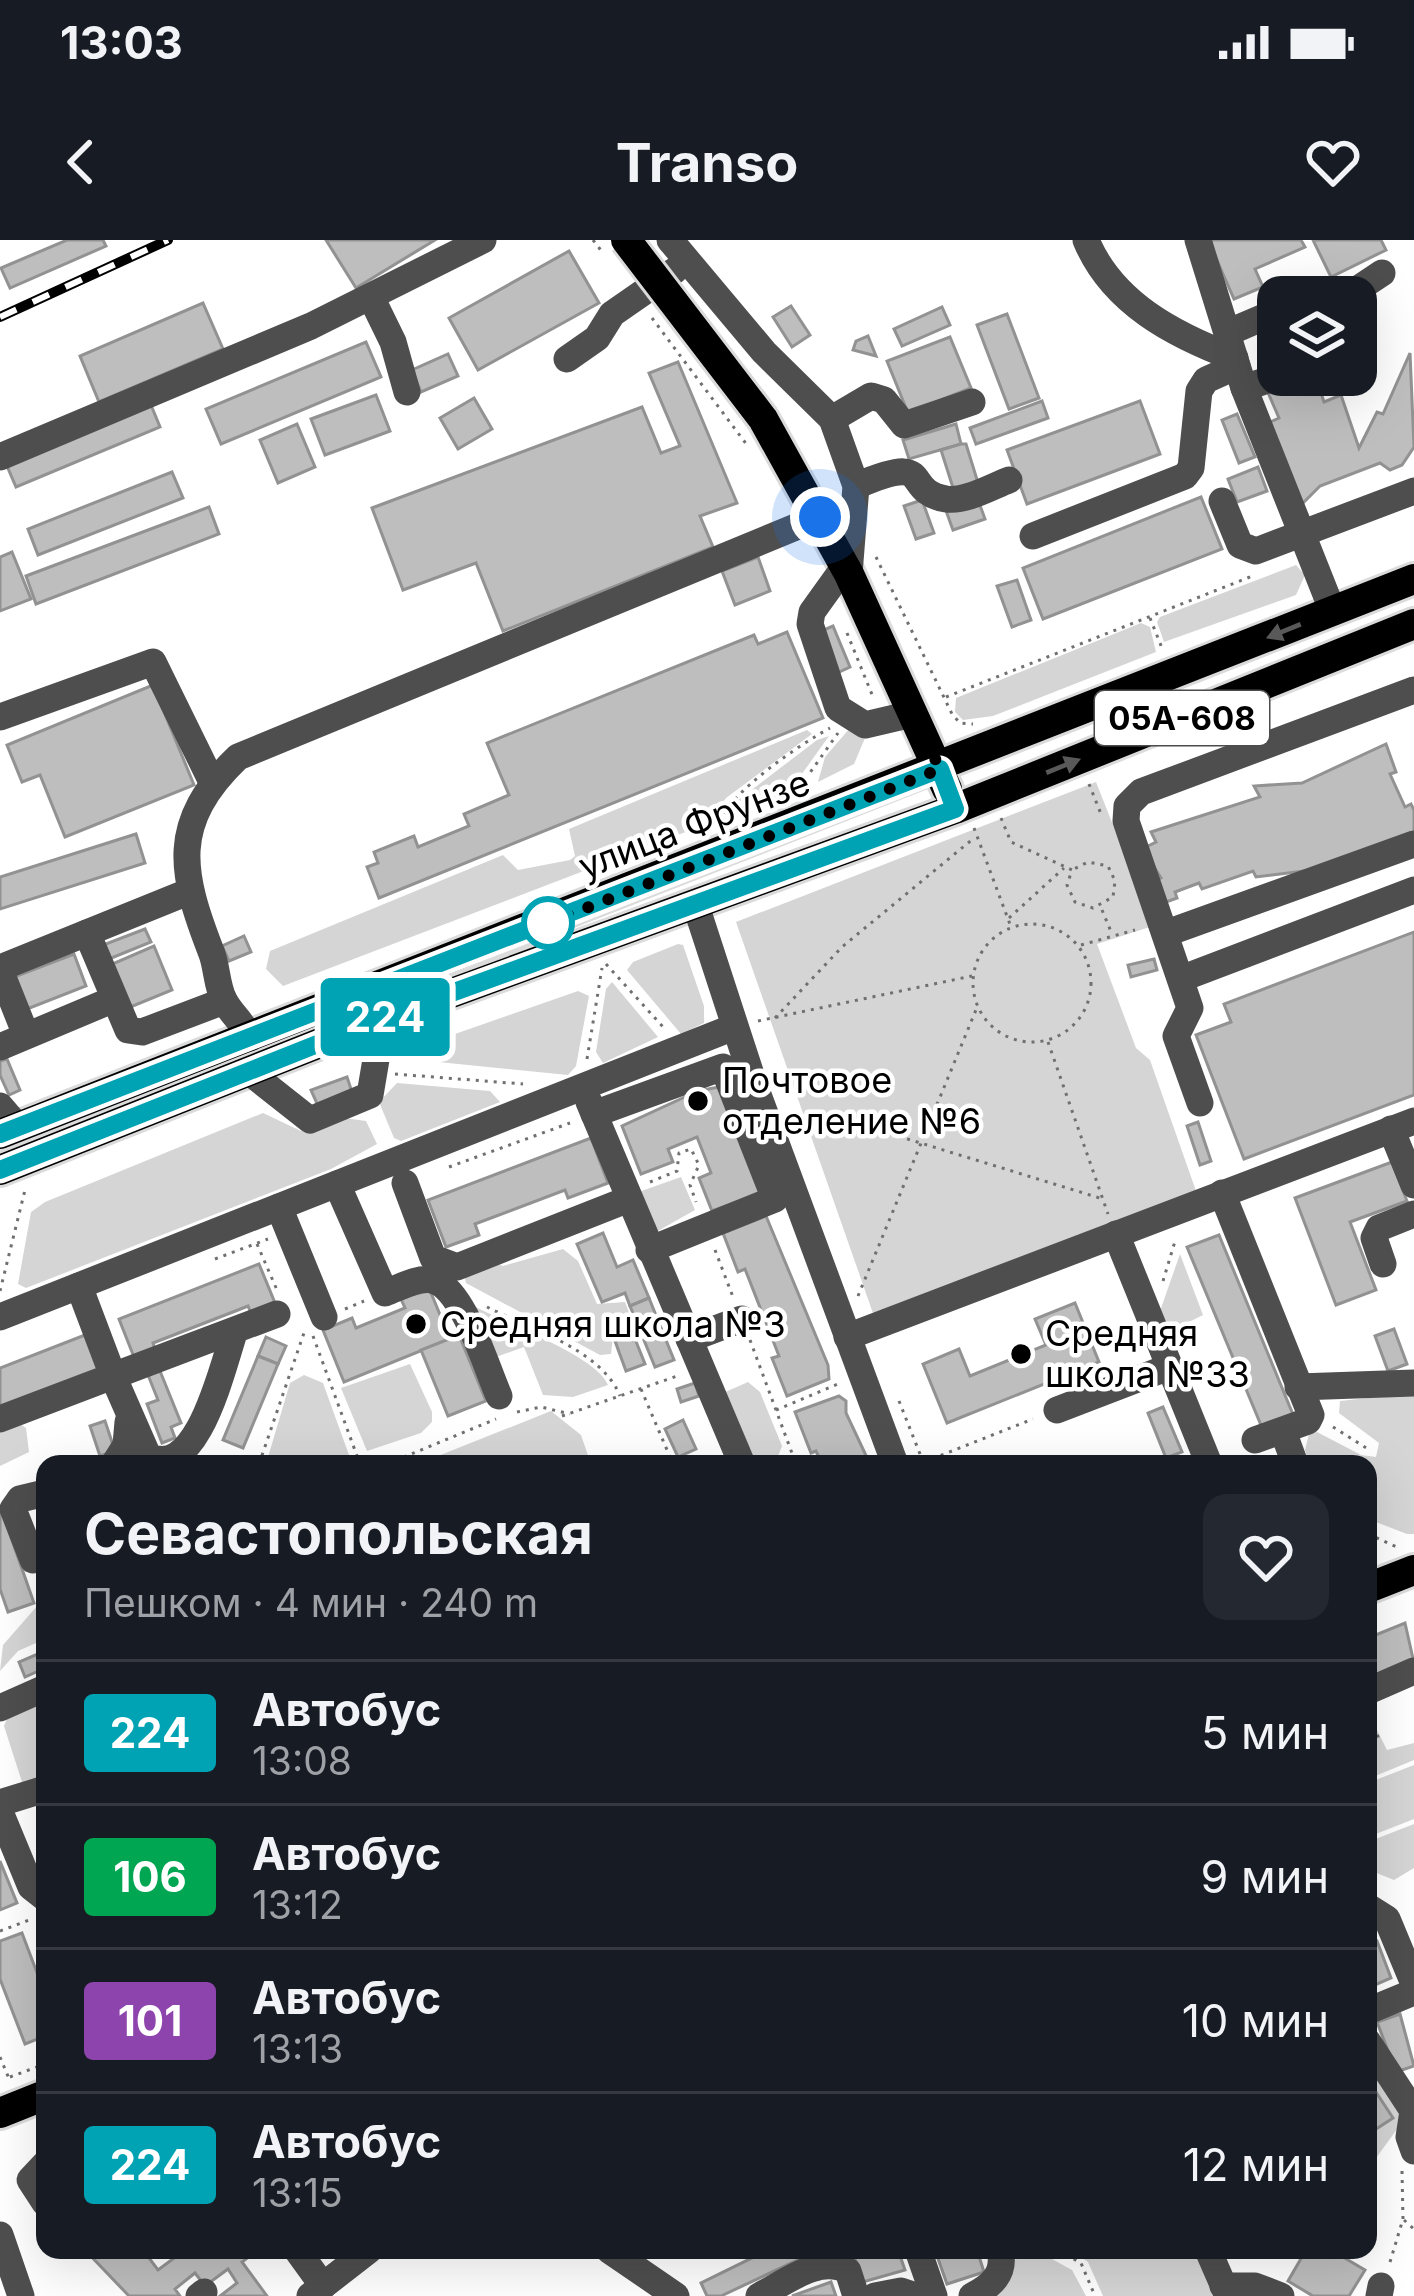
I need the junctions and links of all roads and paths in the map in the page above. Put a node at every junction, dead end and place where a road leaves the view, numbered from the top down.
1 (482, 240) edge
2 (593, 240) edge
3 (1086, 240) edge
4 (1198, 240) edge
5 (617, 249) edge
6 (679, 251) edge
7 (1382, 273) dead end
8 (1377, 276) edge
9 (636, 296) junction
10 (370, 297) junction
11 (1257, 336) edge
12 (567, 359) dead end
13 (1236, 361) junction
14 (1257, 367) edge
15 (407, 392) dead end
16 (972, 402) dead end
17 (832, 419) junction
18 (752, 450) dead end
19 (0, 457) edge
20 (1009, 480) dead end
21 (856, 486) junction
22 (1414, 490) edge
23 (1222, 501) dead end
24 (820, 517) junction
25 (856, 518) junction
26 (1300, 535) junction
27 (1033, 536) dead end
28 (1270, 569) dead end
29 (847, 570) junction
30 (1403, 583) edge
31 (1333, 612) junction
32 (1149, 616) junction
33 (1412, 629) edge
34 (1164, 651) dead end
35 (1414, 691) edge
36 (944, 698) junction
37 (912, 714) junction
38 (0, 717) edge
39 (849, 719) junction
40 (992, 720) dead end
41 (959, 723) junction
42 (971, 756) junction
43 (940, 769) junction
44 (212, 782) junction
45 (988, 796) junction
46 (790, 801) dead end
47 (964, 818) junction
48 (719, 830) dead end
49 (977, 836) junction
50 (1414, 844) edge
51 (1119, 853) dead end
52 (1097, 860) junction
53 (1065, 867) junction
54 (684, 868) junction
55 (1072, 870) junction
56 (1414, 890) edge
57 (188, 892) junction
58 (695, 903) junction
59 (1101, 907) junction
60 (1008, 919) junction
61 (1011, 927) junction
62 (1165, 928) junction
63 (87, 933) junction
64 (1112, 936) junction
65 (1079, 946) junction
66 (603, 960) junction
67 (595, 964) dead end
68 (0, 969) edge
69 (974, 976) junction
70 (1183, 978) junction
71 (112, 1000) junction
72 (224, 1001) junction
73 (978, 1006) junction
74 (383, 1018) junction
75 (776, 1018) junction
76 (734, 1027) junction
77 (250, 1038) junction
78 (1048, 1040) junction
79 (13, 1041) edge
80 (681, 1047) junction
81 (248, 1071) junction
82 (375, 1072) junction
83 (523, 1084) dead end
84 (582, 1087) junction
85 (1200, 1103) dead end
86 (594, 1114) junction
87 (6, 1122) edge
88 (1403, 1125) edge
89 (775, 1138) junction
90 (922, 1143) junction
91 (13, 1178) edge
92 (405, 1183) dead end
93 (337, 1184) junction
94 (1414, 1185) edge
95 (1222, 1193) junction
96 (627, 1195) junction
97 (279, 1207) junction
98 (1414, 1214) edge
99 (706, 1226) junction
100 (1116, 1234) junction
101 (1176, 1236) dead end
102 (256, 1243) dead end
103 (649, 1250) junction
104 (1383, 1264) dead end
105 (3, 1267) edge
106 (79, 1286) junction
107 (454, 1291) junction
108 (0, 1293) edge
109 (385, 1293) junction
110 (858, 1297) dead end
111 (277, 1314) joint
112 (0, 1317) edge
113 (324, 1317) joint
114 (742, 1319) junction
115 (1151, 1321) junction
116 (235, 1330) junction
117 (848, 1337) junction
118 (688, 1339) junction
119 (1169, 1367) junction
120 (701, 1368) junction
121 (112, 1376) junction
122 (845, 1382) dead end
123 (1414, 1383) edge
124 (1298, 1387) junction
125 (640, 1389) junction
126 (499, 1396) dead end
127 (620, 1396) junction
128 (776, 1410) junction
129 (1057, 1410) joint
130 (570, 1414) junction
131 (1311, 1414) junction
132 (562, 1416) dead end
133 (0, 1419) edge
134 (128, 1422) junction
135 (1283, 1431) junction
136 (1255, 1440) dead end
137 (1368, 1449) dead end
138 (120, 1455) edge
139 (147, 1455) edge
140 (179, 1455) edge
141 (262, 1455) edge
142 (356, 1455) edge
143 (409, 1455) edge
144 (669, 1455) edge
145 (738, 1455) edge
146 (793, 1455) edge
147 (892, 1455) edge
148 (940, 1455) edge
149 (1205, 1455) edge
150 (1292, 1455) edge
151 (36, 1495) edge
152 (1377, 1540) edge
153 (33, 1560) dead end
154 (1408, 1560) edge
155 (1377, 1582) edge
156 (1414, 1671) edge
157 (1377, 1686) edge
158 (36, 1692) edge
159 (0, 1708) edge
160 (1383, 1734) dead end
161 (1377, 1736) edge
162 (36, 1794) edge
163 (0, 1808) edge
164 (36, 1891) edge
165 (1414, 1908) edge
166 (1377, 1916) edge
167 (36, 1917) edge
168 (1377, 1922) edge
169 (0, 1931) edge
170 (1414, 1988) edge
171 (1377, 2006) edge
172 (1377, 2055) edge
173 (36, 2072) edge
174 (36, 2096) edge
175 (3, 2101) edge
176 (1408, 2101) edge
177 (1411, 2144) edge
178 (1402, 2219) junction
179 (1414, 2229) edge
180 (0, 2235) edge
181 (301, 2259) edge
182 (357, 2259) edge
183 (622, 2259) edge
184 (921, 2259) edge
185 (1000, 2259) edge
186 (1073, 2259) edge
187 (1212, 2259) edge
188 (316, 2291) edge
189 (1226, 2291) edge
190 (1380, 2291) edge
191 (21, 2296) edge
192 (676, 2296) edge
193 (758, 2296) edge
194 (856, 2296) edge
195 (875, 2296) edge
196 (916, 2296) edge
197 (934, 2296) edge
198 (972, 2296) edge
199 (1095, 2296) edge
200 (1281, 2296) edge

1 - 10 street
2 - 5 path
3 - 13 street
4 - 13 street
5 - 24 main road, bridge
6 - 9 street
6 - 17 street
7 - 8 street
9 - 12 street
9 - 18 path
10 - 15 street
10 - 19 street
11 - 13 street
13 - 14 street
13 - 26 street
13 - 27 street
16 - 17 street
17 - 21 street
20 - 21 street
21 - 25 street
22 - 26 street
23 - 26 street
24 - 29 main road
24 - 44 street
25 - 29 street
25 - 36 path
26 - 31 street
28 - 32 path
29 - 37 main road
29 - 39 street
30 - 31 main road, улица Фрунзе / 05А-608
30 - 33 main road
31 -> 42 main road, улица Фрунзе / 05А-608
32 - 34 path
32 - 36 path
45 -> 33 main road, улица Фрунзе / 05А-608
35 - 62 street
36 - 41 path
37 - 39 street
37 - 43 main road
38 - 44 street
39 - 46 path
39 - 48 path
40 - 41 path
41 - 42 path
42 - 43 main road, улица Фрунзе / 05А-608
43 - 47 main road
43 - 54 main road, улица Фрунзе / 05А-608
44 - 57 street
45 - 47 main road, улица Фрунзе / 05А-608
45 - 53 path
47 - 49 path
47 - 58 main road, улица Фрунзе / 05А-608
49 - 60 path
49 - 75 path
50 - 62 street
51 - 52 path
52 - 55 path
52 - 59 path
53 - 55 path
53 - 60 path
54 - 58 main road
54 - 77 main road, улица Фрунзе / 05А-608
55 - 59 path
56 - 70 street
57 - 63 street
57 - 72 street
58 - 74 main road, улица Фрунзе / 05А-608
58 - 76 street
59 - 64 path
60 - 61 path
61 - 65 path
61 - 69 path
62 - 64 path
62 - 70 street
63 - 68 street
63 - 71 street
64 - 65 path
65 - 78 path
66 - 67 path
66 - 80 path
66 - 84 path
68 - 79 street
69 - 73 path
69 - 75 path
70 - 85 street
71 - 72 street
71 - 79 street
72 - 77 street
73 - 78 path
73 - 90 path
74 - 81 main road, улица Фрунзе / 05А-608
74 - 82 street
75 - 76 path
76 - 80 street
76 - 89 street
77 - 87 main road, улица Фрунзе / 05А-608
78 - 90 path
80 - 84 street
81 - 82 street
81 - 91 main road, улица Фрунзе / 05А-608
82 - 83 path
84 - 86 street
84 - 93 street
86 - 96 street
86 - 99 street
88 - 94 street
88 - 95 street
89 - 90 path
89 - 117 street
90 - 110 path
91 - 105 path
92 - 96 street
93 - 97 street
93 - 109 street
95 - 100 street
95 - 124 street
96 - 99 path
96 - 103 street
97 - 106 street
97 - 113 street
98 - 104 street
99 - 103 street
99 - 114 path
100 - 115 street
100 - 117 street
101 - 115 path
102 - 111 path
103 - 118 street
105 - 108 path
106 - 112 street
106 - 121 street
107 - 109 street
107 - 126 street
107 - 127 path
109 - 113 path
111 - 116 street
114 - 118 street
114 - 128 path
115 - 119 street
116 - 121 street
116 - 140 street
117 - 147 street
118 - 120 street
119 - 129 street
119 - 149 street
120 - 125 path
120 - 145 street
121 - 133 street
121 - 134 street
122 - 128 path
123 - 124 street
124 - 131 street
125 - 127 path
125 - 144 path
127 - 130 path
128 - 146 path
129 - 148 path
130 - 132 path
130 - 143 path
131 - 135 street
131 - 137 path
134 - 138 street
134 - 139 street
135 - 136 street
135 - 150 street
141 - 142 path
151 - 153 street
152 - 154 path
154 - 155 main road
156 - 157 street
158 - 159 street
160 - 161 path
162 - 163 street
163 - 164 street
165 - 166 street
167 - 169 path
168 - 170 street
170 - 171 street
172 - 176 street
173 - 175 path
174 - 175 main road
176 - 177 street
177 - 178 path
178 - 179 path
178 - 190 path
180 - 191 street
181 - 188 street
182 - 188 street
183 - 192 street
184 - 197 street
185 - 198 street
186 - 199 path
187 - 189 street
189 - 200 street
193 - 194 street
195 - 196 street

